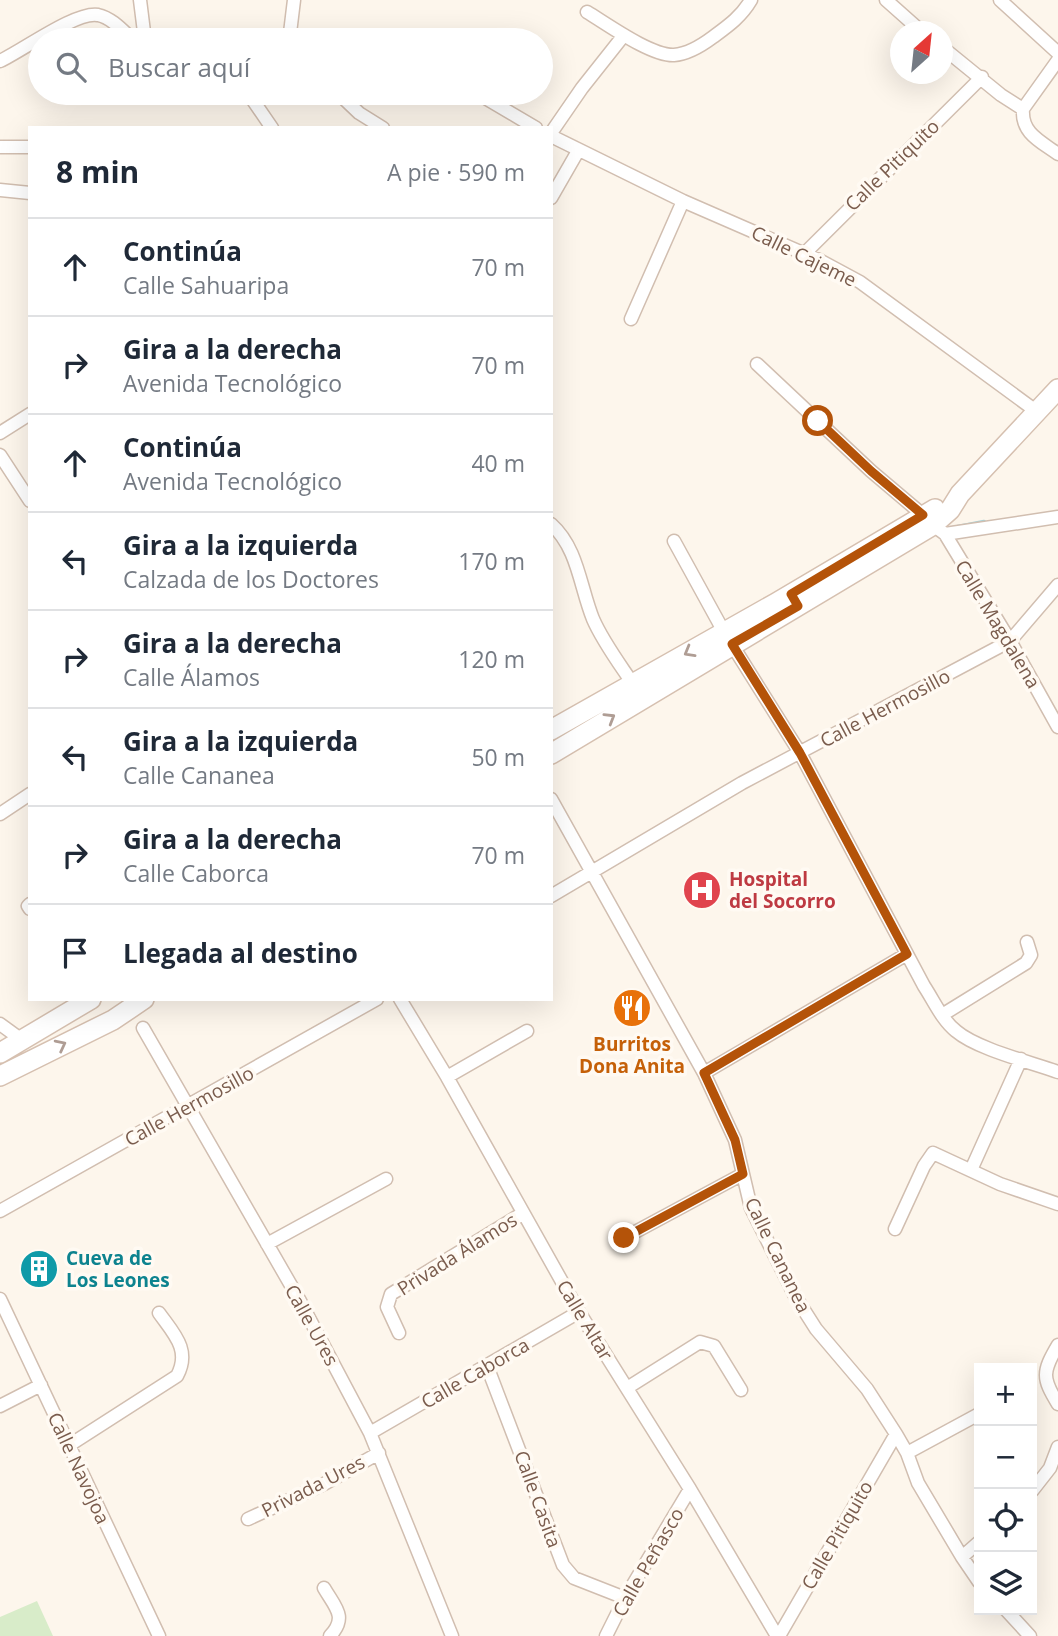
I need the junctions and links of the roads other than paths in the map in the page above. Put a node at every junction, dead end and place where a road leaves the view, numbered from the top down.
1 (141, 0) edge
2 (294, 0) edge
3 (751, 0) edge
4 (886, 0) edge
5 (1000, 0) edge
6 (587, 12) dead end
7 (910, 21) edge
8 (58, 28) edge
9 (117, 28) edge
10 (144, 28) edge
11 (290, 28) edge
12 (624, 35) junction
13 (28, 45) edge
14 (1058, 53) edge
15 (953, 55) edge
16 (1058, 60) edge
17 (0, 61) edge
18 (982, 78) junction
19 (256, 105) edge
20 (351, 105) edge
21 (497, 105) edge
22 (1023, 109) junction
23 (271, 126) edge
24 (380, 126) edge
25 (533, 126) edge
26 (553, 131) edge
27 (553, 135) edge
28 (0, 147) edge
29 (28, 147) edge
30 (578, 150) junction
31 (1058, 154) edge
32 (0, 190) edge
33 (28, 192) edge
34 (553, 194) edge
35 (683, 201) junction
36 (804, 254) junction
37 (631, 319) dead end
38 (757, 364) dead end
39 (1058, 389) edge
40 (1036, 411) junction
41 (28, 415) edge
42 (0, 433) edge
43 (0, 455) edge
44 (28, 498) edge
45 (1058, 517) edge
46 (553, 526) edge
47 (926, 526) junction
48 (674, 541) dead end
49 (1058, 585) edge
50 (728, 638) junction
51 (1010, 641) junction
52 (634, 684) junction
53 (1058, 726) edge
54 (553, 729) edge
55 (553, 753) edge
56 (800, 753) junction
57 (28, 795) edge
58 (553, 803) edge
59 (0, 814) edge
60 (592, 872) junction
61 (553, 895) edge
62 (1027, 942) dead end
63 (907, 954) junction
64 (88, 1001) edge
65 (141, 1001) edge
66 (373, 1001) edge
67 (401, 1001) edge
68 (942, 1015) junction
69 (0, 1024) edge
70 (143, 1028) dead end
71 (527, 1031) dead end
72 (22, 1040) junction
73 (0, 1053) edge
74 (1021, 1059) junction
75 (1058, 1072) edge
76 (704, 1073) junction
77 (0, 1076) edge
78 (447, 1077) junction
79 (187, 1107) junction
80 (971, 1170) junction
81 (743, 1174) junction
82 (386, 1179) dead end
83 (1058, 1204) edge
84 (0, 1211) edge
85 (523, 1213) junction
86 (895, 1229) dead end
87 (624, 1238) dead end
88 (267, 1244) junction
89 (0, 1299) edge
90 (579, 1312) junction
91 (159, 1313) dead end
92 (399, 1334) dead end
93 (1058, 1345) edge
94 (487, 1366) junction
95 (41, 1385) junction
96 (627, 1388) junction
97 (741, 1390) dead end
98 (1058, 1404) edge
99 (0, 1406) edge
100 (974, 1417) edge
101 (370, 1433) junction
102 (896, 1434) junction
103 (68, 1446) junction
104 (1058, 1447) edge
105 (379, 1453) junction
106 (906, 1453) junction
107 (690, 1489) junction
108 (1033, 1489) edge
109 (248, 1519) dead end
110 (974, 1546) edge
111 (962, 1557) junction
112 (974, 1574) edge
113 (324, 1588) dead end
114 (625, 1598) junction
115 (1011, 1615) edge
116 (159, 1636) edge
117 (330, 1636) edge
118 (452, 1636) edge
119 (606, 1636) edge
120 (778, 1636) edge
121 (1030, 1636) edge

1 - 10 street
2 - 11 street
3 - 12 street
4 - 7 street
5 - 14 street
6 - 12 street
8 - 9 street
12 - 26 street, Calle Cajeme
13 - 17 street
15 - 18 street
16 - 22 street
18 - 22 street
18 - 36 street, Calle Pitiquito
19 - 23 street
20 - 24 street
21 - 25 street
22 - 31 street
27 - 30 street, Calle Cajeme
28 - 29 street
30 - 34 street
30 - 35 street, Calle Cajeme
32 - 33 street
35 - 36 street, Calle Cajeme
35 - 37 street
36 - 40 street, Calle Cajeme
38 - 47 street, Calle Magdalena
39 - 40 main road
40 - 47 main road
41 - 42 street
43 - 44 street
45 - 47 street
46 - 52 street
47 - 50 main road
47 - 51 street, Calle Magdalena
48 - 50 street
49 - 51 street, Calle Hermosillo
50 -> 52 main road
55 -> 50 main road
50 - 56 street
51 - 53 street, Calle Magdalena
51 - 56 street, Calle Hermosillo
52 - 54 main road
56 - 60 street, Calle Hermosillo
56 - 63 street
57 - 59 street
58 - 60 street, Calle Cananea
60 - 61 street, Calle Hermosillo
60 - 76 street, Calle Cananea
62 - 68 street
63 - 68 street
63 - 76 street
64 - 72 main road
77 -> 65 main road
66 - 79 street, Calle Hermosillo
67 - 78 street, Calle Altar
68 - 74 street
69 - 72 street
70 - 79 street, Calle Ures
71 - 78 street
72 - 73 main road
74 - 75 street
74 - 80 street
76 - 81 street, Calle Cananea
78 - 85 street, Calle Altar
79 - 84 street, Calle Hermosillo
79 - 88 street, Calle Ures
80 - 83 street
80 - 86 street
81 - 87 street
81 - 102 street, Calle Cananea
82 - 88 street
85 - 90 street, Calle Altar
85 - 92 street, Privada Álamos
88 - 101 street, Calle Ures
89 - 95 street, Calle Navojoa
90 - 94 street, Calle Caborca
90 - 96 street, Calle Altar
91 - 103 street
93 - 98 street
94 - 101 street, Calle Caborca
94 - 114 street, Calle Casita
95 - 99 street
95 - 103 street, Calle Navojoa
96 - 97 street
96 - 107 street, Calle Altar
100 - 106 street
101 - 105 street, Calle Ures
102 - 106 street, Calle Cananea
102 - 120 street, Calle Pitiquito
103 - 116 street, Calle Navojoa
104 - 108 street
105 - 109 street, Privada Ures
105 - 118 street, Calle Ures
106 - 111 street, Calle Cananea
107 - 114 street, Calle Peñasco
107 - 120 street, Calle Altar
110 - 111 street
111 - 112 street, Calle Cananea
113 - 117 street
114 - 119 street, Calle Peñasco
115 - 121 street

